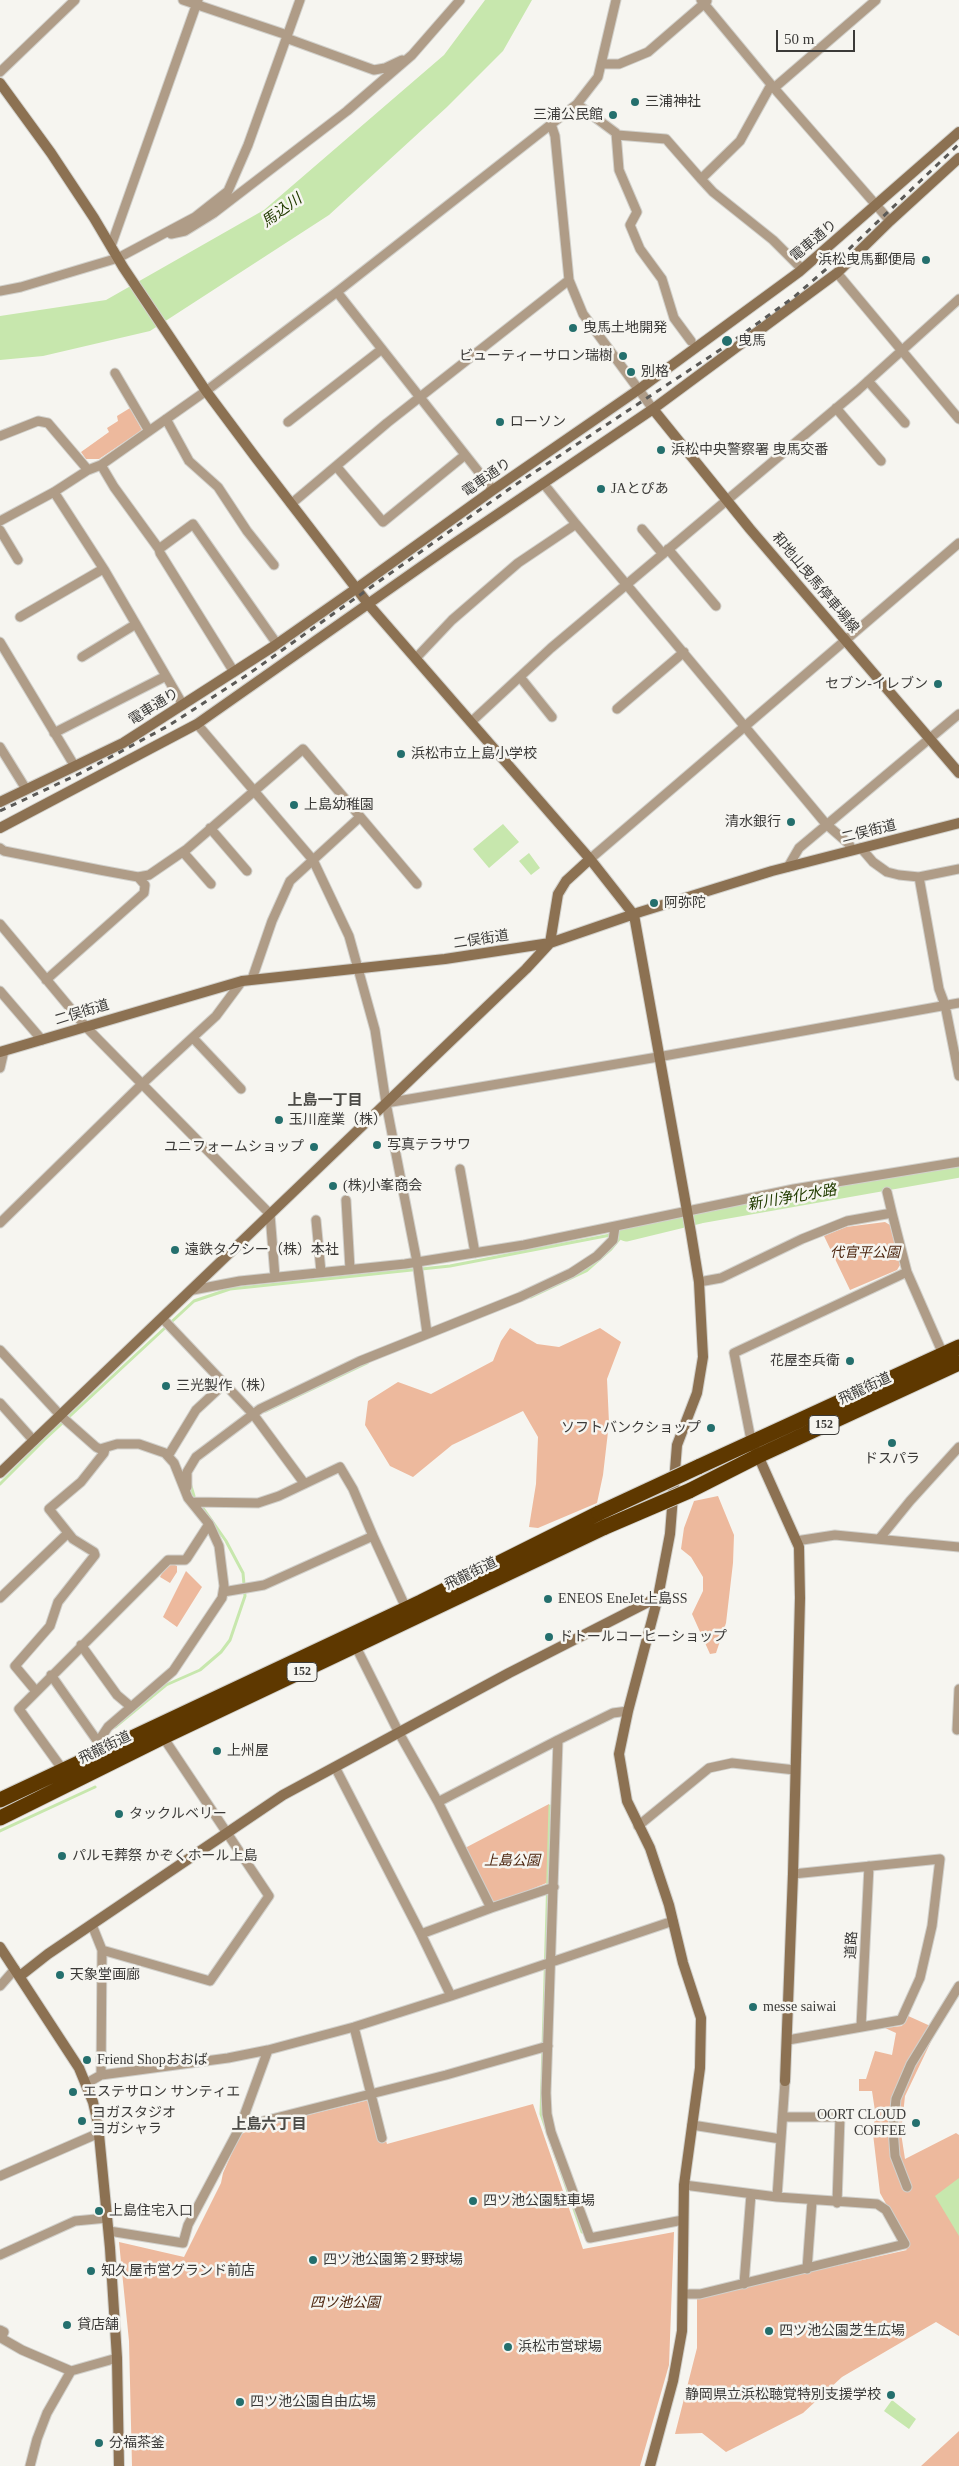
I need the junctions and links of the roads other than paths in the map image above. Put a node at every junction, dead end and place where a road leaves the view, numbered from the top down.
1 (75, 0) edge
2 (183, 0) edge
3 (300, 0) edge
4 (460, 0) edge
5 (616, 0) edge
6 (876, 0) edge
7 (705, 1) edge
8 (197, 3) edge
9 (286, 36) junction
10 (408, 58) junction
11 (601, 64) junction
12 (0, 72) edge
13 (0, 83) edge
14 (772, 87) junction
15 (577, 104) junction
16 (551, 124) junction
17 (959, 132) edge
18 (617, 135) junction
19 (959, 158) edge
20 (700, 179) junction
21 (877, 205) junction
22 (890, 221) junction
23 (161, 236) junction
24 (111, 246) junction
25 (120, 263) junction
26 (802, 269) junction
27 (837, 273) junction
28 (569, 280) junction
29 (0, 291) edge
30 (337, 292) junction
31 (959, 299) edge
32 (691, 341) dead end
33 (382, 349) junction
34 (901, 349) junction
35 (115, 373) dead end
36 (868, 380) junction
37 (638, 390) junction
38 (206, 391) junction
39 (421, 398) junction
40 (836, 408) junction
41 (653, 409) junction
42 (166, 419) junction
43 (959, 419) edge
44 (288, 422) dead end
45 (905, 423) dead end
46 (149, 432) junction
47 (0, 436) edge
48 (465, 455) junction
49 (881, 461) dead end
50 (102, 465) junction
51 (336, 466) junction
52 (88, 470) junction
53 (542, 483) junction
54 (493, 490) junction
55 (54, 492) junction
56 (727, 500) junction
57 (292, 504) junction
58 (0, 521) edge
59 (576, 524) junction
60 (642, 529) dead end
61 (0, 530) edge
62 (959, 543) edge
63 (160, 549) junction
64 (666, 552) junction
65 (18, 560) dead end
66 (274, 565) dead end
67 (103, 569) junction
68 (627, 586) junction
69 (357, 588) junction
70 (370, 605) junction
71 (716, 606) dead end
72 (20, 617) dead end
73 (136, 624) junction
74 (846, 640) junction
75 (0, 642) edge
76 (276, 644) junction
77 (684, 652) junction
78 (82, 657) dead end
79 (416, 658) junction
80 (234, 672) junction
81 (166, 676) junction
82 (520, 677) junction
83 (183, 705) junction
84 (617, 709) dead end
85 (959, 714) edge
86 (552, 716) dead end
87 (471, 722) junction
88 (197, 724) junction
89 (746, 726) junction
90 (54, 733) junction
91 (930, 739) junction
92 (0, 747) edge
93 (74, 766) junction
94 (959, 773) edge
95 (26, 790) junction
96 (254, 790) junction
97 (0, 802) edge
98 (360, 817) junction
99 (959, 823) edge
100 (826, 824) junction
101 (0, 828) edge
102 (210, 828) junction
103 (0, 848) edge
104 (857, 849) junction
105 (183, 852) junction
106 (590, 859) junction
107 (313, 860) junction
108 (788, 867) junction
109 (959, 869) edge
110 (247, 871) dead end
111 (138, 877) junction
112 (919, 877) junction
113 (211, 884) dead end
114 (417, 884) dead end
115 (634, 914) junction
116 (0, 924) edge
117 (550, 943) junction
118 (360, 968) junction
119 (252, 979) junction
120 (46, 980) junction
121 (242, 981) junction
122 (0, 991) edge
123 (959, 1003) edge
124 (945, 1005) junction
125 (86, 1027) junction
126 (193, 1038) junction
127 (42, 1040) junction
128 (2, 1051) edge
129 (658, 1057) junction
130 (0, 1068) edge
131 (959, 1076) edge
132 (141, 1085) junction
133 (241, 1089) dead end
134 (386, 1102) junction
135 (959, 1162) edge
136 (460, 1169) dead end
137 (887, 1192) dead end
138 (346, 1200) dead end
139 (687, 1212) junction
140 (892, 1212) junction
141 (270, 1214) junction
142 (316, 1220) dead end
143 (1, 1221) edge
144 (615, 1233) junction
145 (475, 1253) junction
146 (418, 1267) junction
147 (350, 1269) junction
148 (321, 1272) junction
149 (907, 1272) junction
150 (275, 1277) junction
151 (699, 1282) junction
152 (193, 1290) junction
153 (166, 1322) junction
154 (427, 1333) junction
155 (959, 1346) edge
156 (0, 1350) edge
157 (944, 1354) junction
158 (959, 1363) edge
159 (224, 1384) junction
160 (0, 1404) edge
161 (253, 1414) junction
162 (64, 1419) junction
163 (751, 1440) junction
164 (34, 1441) junction
165 (959, 1447) edge
166 (105, 1449) junction
167 (168, 1456) junction
168 (758, 1456) junction
169 (0, 1473) edge
170 (304, 1483) junction
171 (190, 1500) junction
172 (602, 1520) junction
173 (209, 1524) junction
174 (68, 1533) junction
175 (373, 1536) junction
176 (880, 1538) junction
177 (796, 1541) junction
178 (959, 1547) edge
179 (223, 1592) junction
180 (658, 1597) junction
181 (0, 1598) edge
182 (406, 1608) junction
183 (81, 1645) junction
184 (356, 1647) junction
185 (51, 1675) junction
186 (959, 1688) edge
187 (35, 1690) junction
188 (130, 1706) junction
189 (628, 1711) junction
190 (957, 1730) dead end
191 (399, 1733) junction
192 (163, 1737) junction
193 (558, 1740) junction
194 (100, 1747) junction
195 (335, 1767) junction
196 (63, 1770) junction
197 (795, 1770) junction
198 (0, 1800) edge
199 (438, 1802) junction
200 (0, 1818) edge
201 (638, 1826) junction
202 (227, 1831) junction
203 (869, 1866) junction
204 (793, 1874) junction
205 (549, 1888) junction
206 (490, 1908) junction
207 (673, 1921) junction
208 (92, 1925) junction
209 (421, 1934) junction
210 (0, 1948) edge
211 (102, 1950) junction
212 (547, 1964) junction
213 (18, 1972) junction
214 (0, 1986) edge
215 (959, 1986) edge
216 (451, 1996) junction
217 (354, 2027) junction
218 (861, 2027) junction
219 (788, 2040) junction
220 (543, 2047) junction
221 (268, 2050) junction
222 (100, 2075) junction
223 (785, 2081) joint
224 (87, 2083) junction
225 (370, 2094) junction
226 (783, 2118) junction
227 (692, 2124) junction
228 (240, 2127) junction
229 (99, 2133) junction
230 (382, 2138) dead end
231 (781, 2139) junction
232 (0, 2176) edge
233 (684, 2185) junction
234 (907, 2187) dead end
235 (751, 2194) junction
236 (777, 2197) junction
237 (812, 2201) junction
238 (837, 2203) junction
239 (107, 2218) junction
240 (683, 2220) junction
241 (108, 2231) junction
242 (0, 2255) edge
243 (807, 2269) junction
244 (744, 2284) junction
245 (683, 2294) junction
246 (0, 2330) edge
247 (117, 2358) junction
248 (71, 2371) junction
249 (30, 2466) edge
250 (119, 2466) edge
251 (650, 2466) edge

1 - 12 street
2 - 8 street
3 - 9 street
4 - 10 street
5 - 11 street
6 - 14 street
7 - 11 street
7 - 14 street
8 - 9 street
8 - 24 street
9 - 10 street
9 - 23 street
10 - 23 street
11 - 15 street
13 - 24 street
14 - 20 street
14 - 21 street
15 - 16 street
15 - 18 street
16 - 28 street
16 - 30 street
17 - 21 street, 電車通り
18 - 20 street
18 - 32 street
19 - 22 street
20 - 26 street
21 - 22 street
21 - 26 street, 電車通り
22 - 27 street
23 - 25 street
24 - 25 street
25 - 29 street
25 - 38 street
26 - 37 street, 電車通り
27 - 34 street
27 - 41 street
28 - 37 street
28 - 39 street
30 - 33 street
30 - 38 street
31 - 34 street
33 - 39 street
33 - 44 street
34 - 36 street
34 - 43 street
35 - 46 street
36 - 40 street
36 - 45 street
37 - 41 street
37 - 54 street, 電車通り
38 - 42 street
38 - 57 street
39 - 48 street
39 - 51 street
40 - 49 street
40 - 56 street
41 - 53 street
41 - 56 street, 和地山曳馬停車場線
42 - 46 street
42 - 66 street
46 - 50 street
47 - 52 street
48 - 51 street
48 - 54 street
50 - 52 street
50 - 63 street
51 - 57 street
52 - 55 street
53 - 59 street
53 - 70 street
54 - 69 street, 電車通り
55 - 58 street
55 - 67 street
56 - 64 street
56 - 74 street, 和地山曳馬停車場線
57 - 69 street
59 - 68 street
59 - 79 street
60 - 64 street
61 - 65 street
62 - 74 street
63 - 76 street
63 - 80 street
64 - 68 street
64 - 71 street
67 - 72 street
67 - 73 street
68 - 77 street
68 - 82 street
69 - 70 street
69 - 76 street, 電車通り
70 - 79 street
70 - 88 street
73 - 78 street
73 - 81 street
74 - 89 street
74 - 91 street, 和地山曳馬停車場線
75 - 90 street
76 - 80 street, 電車通り
77 - 84 street
77 - 89 street
79 - 87 street
80 - 83 street, 電車通り
81 - 83 street
81 - 90 street
82 - 86 street
82 - 87 street
83 - 93 street, 電車通り
85 - 91 street
87 - 106 street
88 - 96 street
88 - 101 street
89 - 100 street
89 - 106 street
90 - 93 street
91 - 94 street, 和地山曳馬停車場線
91 - 100 street
92 - 95 street
93 - 95 street, 電車通り
95 - 97 street, 電車通り
96 - 98 street
96 - 102 street
96 - 107 street
98 - 107 street
98 - 114 street
99 - 104 street, 二俣街道
100 - 104 street
100 - 108 street
102 - 105 street
102 - 110 street
103 - 111 street
104 - 108 street, 二俣街道
104 - 112 street
105 - 111 street
105 - 113 street
106 - 115 street
106 - 117 street
107 - 118 street
107 - 119 street
108 - 115 street, 二俣街道
109 - 112 street
111 - 120 street
112 - 124 street
115 - 117 street, 二俣街道
115 - 129 street
116 - 120 street
117 - 118 street, 二俣街道
117 - 134 street
118 - 119 street, 二俣街道
118 - 134 street
119 - 121 street, 二俣街道
120 - 125 street
121 - 125 street, 二俣街道
121 - 126 street
122 - 127 street
123 - 124 street
124 - 129 street
124 - 131 street
125 - 127 street, 二俣街道
125 - 132 street
126 - 132 street
126 - 133 street
127 - 128 street, 二俣街道
128 - 130 street
129 - 134 street
129 - 139 street
132 - 141 street
132 - 143 street
134 - 141 street
134 - 146 street
135 - 139 street
136 - 145 street
137 - 140 street
138 - 147 street
139 - 144 street
139 - 151 street
140 - 149 street
140 - 151 street
141 - 150 street
141 - 152 street
142 - 148 street
144 - 145 street
144 - 154 street
145 - 146 street
146 - 147 street
146 - 154 street
147 - 148 street
148 - 150 street
149 - 157 street
149 - 163 street
150 - 152 street
151 - 180 street
152 - 153 street
153 - 159 street
153 - 162 street
154 - 161 street
155 - 157 highway, 飛龍街道 / 152
156 - 162 street
157 - 163 highway, 飛龍街道 / 152
158 - 168 highway, 飛龍街道 / 152
159 - 161 street
159 - 167 street
160 - 164 street
161 - 170 street
161 - 171 street
162 - 164 street
162 - 166 street
163 - 168 street
163 - 172 highway, 飛龍街道 / 152, bridge
164 - 169 street
165 - 176 street
166 - 167 street
166 - 174 street
167 - 171 street
168 - 172 highway, 飛龍街道 / 152, bridge
168 - 177 street
170 - 171 street
170 - 175 street
171 - 173 street
172 - 182 highway, 飛龍街道 / 152
172 - 184 highway, 飛龍街道 / 152
173 - 179 street
173 - 183 street
174 - 181 street
174 - 187 street
175 - 179 street
175 - 182 street
176 - 177 street
176 - 178 street
177 - 197 street
179 - 188 street
180 - 189 street
180 - 191 street
182 - 194 highway, 飛龍街道 / 152
183 - 185 street
183 - 188 street
184 - 191 street
184 - 192 highway, 飛龍街道 / 152
185 - 187 street
185 - 194 street
186 - 190 street
187 - 196 street
188 - 194 street
189 - 193 street
189 - 201 street
191 - 195 street
191 - 199 street
192 - 200 highway, 飛龍街道 / 152
192 - 202 street
193 - 199 street
193 - 205 street
194 - 196 highway, 飛龍街道 / 152
195 - 202 street
195 - 209 street
196 - 198 highway, 飛龍街道 / 152
197 - 201 street
197 - 204 street
199 - 206 street
201 - 207 street
202 - 208 street
202 - 211 street
203 - 204 street
203 - 218 street, 道路
203 - 218 street
204 - 219 street
205 - 206 street
205 - 212 street
206 - 209 street
207 - 212 street
207 - 227 street
208 - 211 street
208 - 213 street
209 - 216 street
210 - 213 street
211 - 222 street
212 - 216 street
212 - 220 street
213 - 214 street
213 - 224 street
215 - 234 street
216 - 217 street
217 - 221 street
217 - 225 street
218 - 219 street
219 - 223 street
220 - 225 street
220 - 240 street
221 - 222 street
221 - 228 street
222 - 224 street
223 - 226 street
224 - 229 street
225 - 228 street
225 - 230 street
226 - 231 street
226 - 238 street
227 - 231 street
227 - 233 street
228 - 241 street
229 - 232 street
229 - 239 street
231 - 236 street
233 - 235 street
233 - 240 street
235 - 236 street
235 - 244 street
236 - 237 street
237 - 238 street
237 - 243 street
238 - 243 street
239 - 241 street
239 - 242 street
240 - 245 street
241 - 247 street
243 - 244 street
244 - 245 street
245 - 251 street
246 - 248 street
247 - 248 street
247 - 250 street
248 - 249 street

